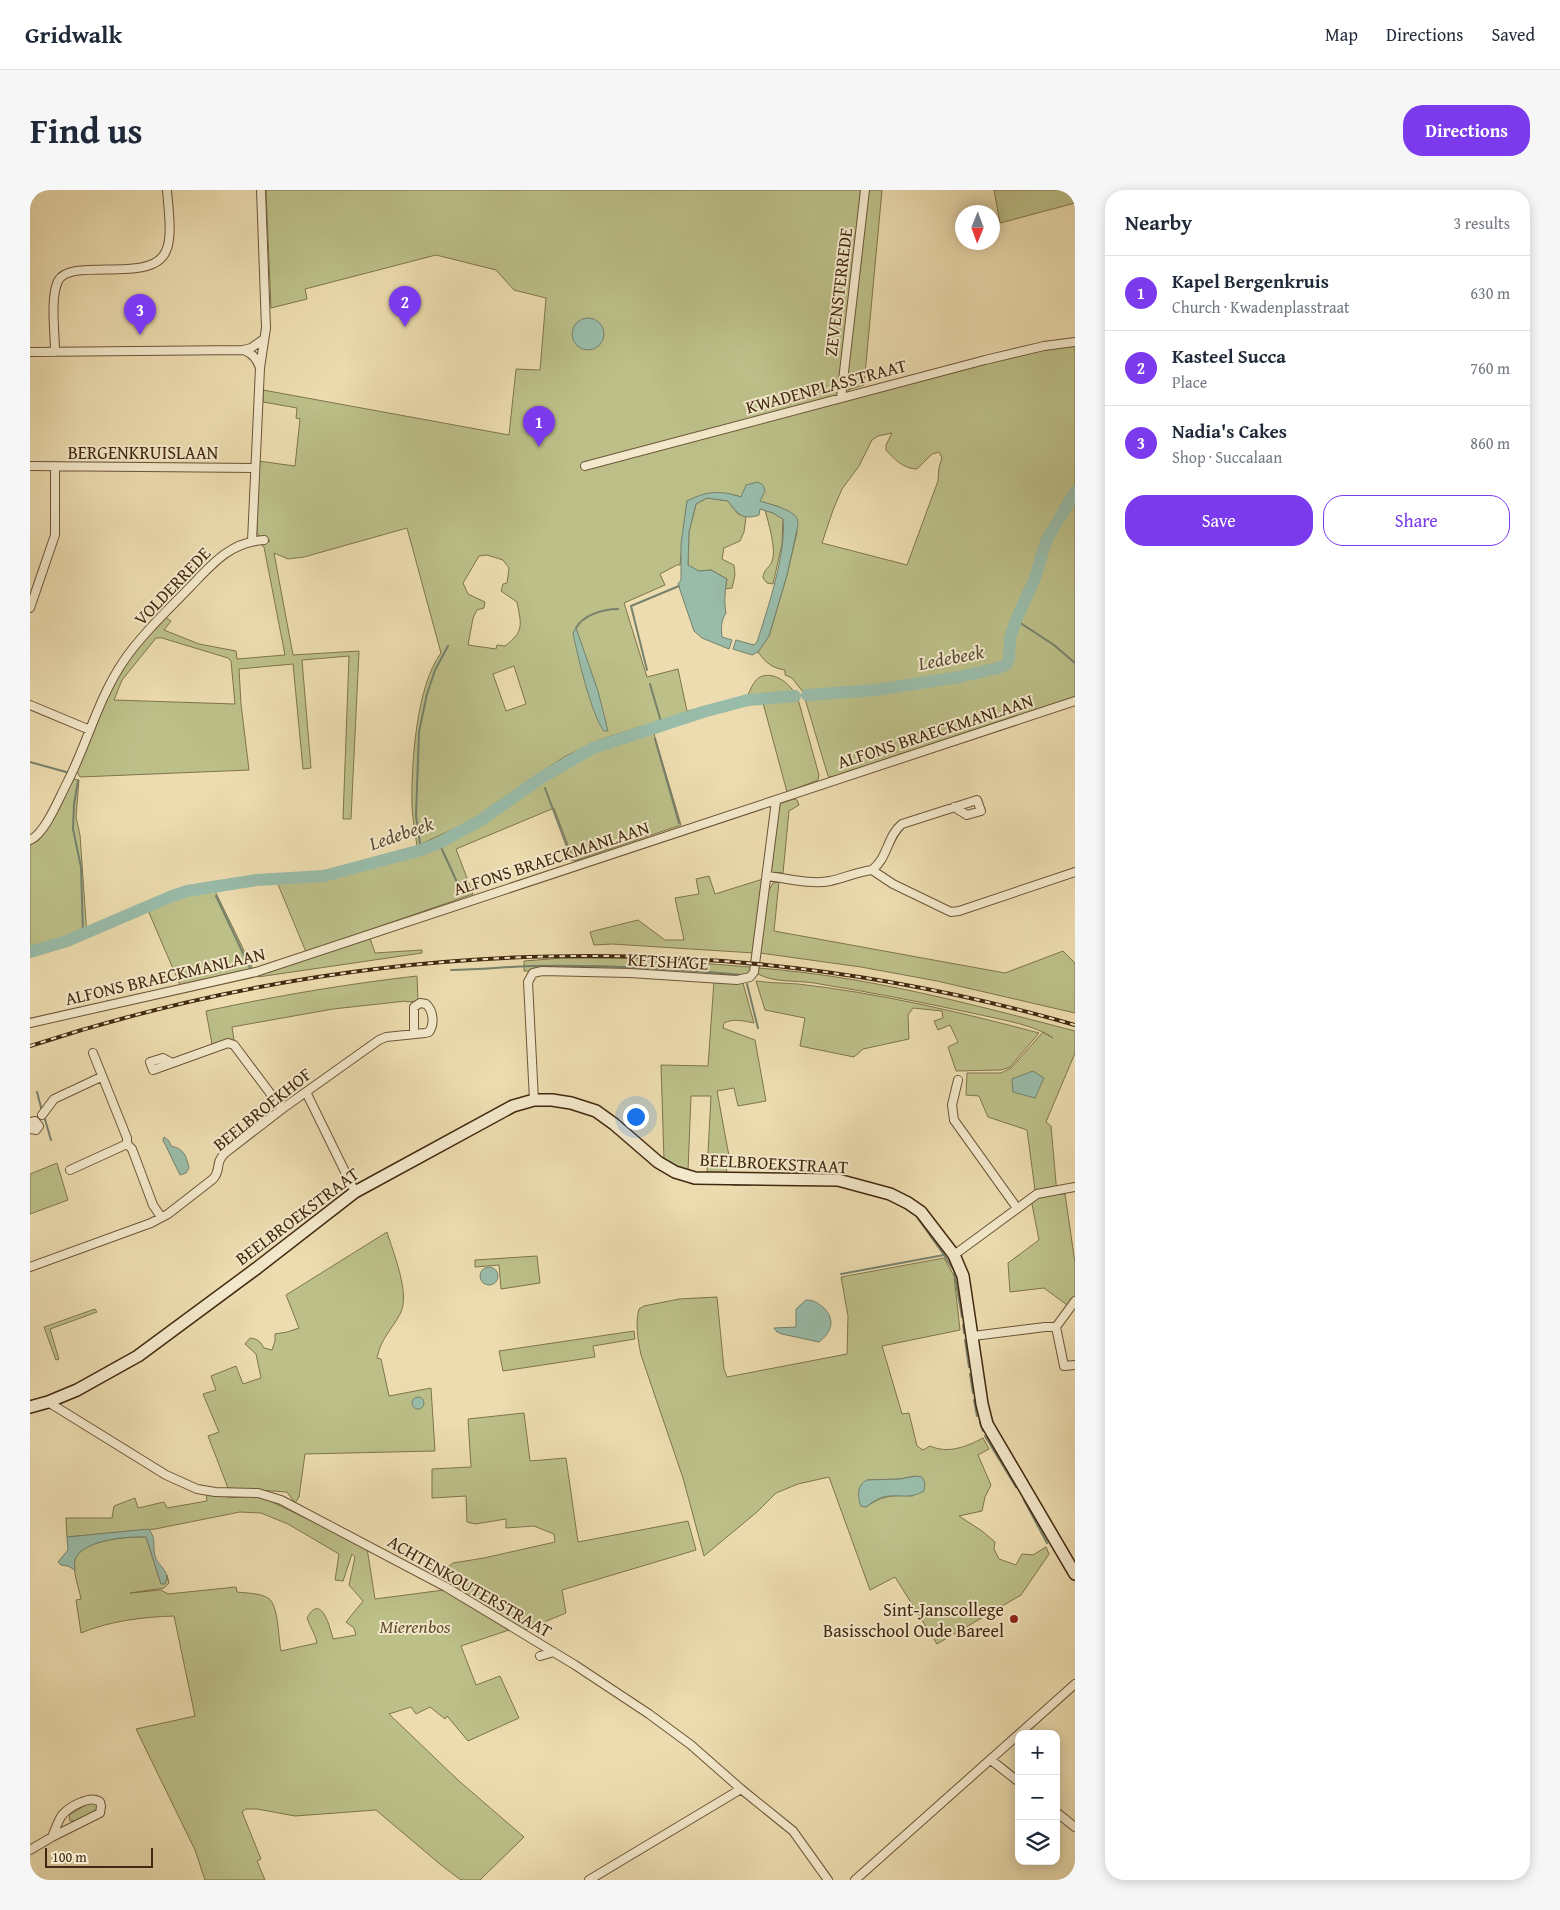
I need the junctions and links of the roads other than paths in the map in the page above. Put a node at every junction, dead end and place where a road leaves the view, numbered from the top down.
1 (167, 190) edge
2 (261, 190) edge
3 (865, 190) edge
4 (264, 339) junction
5 (1075, 342) edge
6 (243, 350) junction
7 (30, 352) edge
8 (55, 352) junction
9 (260, 368) junction
10 (841, 398) junction
11 (30, 466) edge
12 (55, 466) junction
13 (585, 466) dead end
14 (255, 468) junction
15 (264, 540) dead end
16 (252, 541) junction
17 (30, 608) edge
18 (1075, 701) edge
19 (30, 705) edge
20 (90, 730) junction
21 (776, 800) junction
22 (954, 807) dead end
23 (30, 840) edge
24 (872, 870) junction
25 (1075, 872) edge
26 (767, 876) junction
27 (30, 1023) edge
28 (414, 1034) dead end
29 (93, 1054) dead end
30 (172, 1063) dead end
31 (101, 1077) junction
32 (958, 1080) dead end
33 (306, 1092) junction
34 (534, 1100) junction
35 (282, 1109) junction
36 (43, 1113) dead end
37 (30, 1122) edge
38 (30, 1129) edge
39 (127, 1144) junction
40 (70, 1170) dead end
41 (1075, 1187) edge
42 (355, 1192) junction
43 (1017, 1208) junction
44 (161, 1217) junction
45 (954, 1256) junction
46 (30, 1268) edge
47 (1075, 1301) edge
48 (1056, 1327) junction
49 (973, 1336) junction
50 (1075, 1365) edge
51 (48, 1402) junction
52 (30, 1406) edge
53 (1075, 1574) edge
54 (554, 1652) junction
55 (540, 1656) dead end
56 (1075, 1684) edge
57 (1023, 1730) edge
58 (1015, 1738) edge
59 (991, 1760) junction
60 (1015, 1779) edge
61 (741, 1789) junction
62 (1060, 1815) edge
63 (1075, 1827) edge
64 (52, 1837) junction
65 (30, 1850) edge
66 (594, 1878) edge
67 (828, 1880) edge
68 (855, 1880) edge

1 - 8 street
2 - 4 street
3 - 10 street, ZEVENSTERREDE
4 - 6 street
4 - 9 street
5 - 10 street, KWADENPLASSTRAAT
6 - 8 street
6 - 9 street
7 - 8 street
9 - 14 street
10 - 13 street, KWADENPLASSTRAAT
11 - 12 street, BERGENKRUISLAAN
12 - 14 street, BERGENKRUISLAAN
12 - 17 street
14 - 16 street
15 - 16 street
16 - 20 street, VOLDERREDE
18 - 21 street, ALFONS BRAECKMANLAAN
19 - 20 street
20 - 23 street, VOLDERREDE
21 - 26 street, KETSHAGE
21 - 27 street, ALFONS BRAECKMANLAAN
22 - 24 street
24 - 25 street
24 - 26 street
26 - 34 street, KETSHAGE
28 - 33 street, BEELBROEKHOF
29 - 31 street
30 - 35 street
31 - 36 street
31 - 39 street
32 - 43 street
33 - 35 street, BEELBROEKHOF
33 - 42 street
34 - 42 street, BEELBROEKSTRAAT
34 - 45 street, BEELBROEKSTRAAT
35 - 44 street, BEELBROEKHOF
37 - 38 street
39 - 40 street
39 - 44 street
41 - 43 street
42 - 51 street, BEELBROEKSTRAAT
43 - 45 street
44 - 46 street, BEELBROEKHOF
45 - 49 street, BEELBROEKSTRAAT
47 - 48 street
48 - 49 street
48 - 50 street
49 - 53 street, BEELBROEKSTRAAT
51 - 52 street, BEELBROEKSTRAAT
51 - 54 street, ACHTENKOUTERSTRAAT
54 - 55 street
54 - 61 street, ACHTENKOUTERSTRAAT
56 - 57 street
58 - 59 street
59 - 60 street
59 - 68 street
61 - 66 street
61 - 67 street, ACHTENKOUTERSTRAAT
62 - 63 street
64 - 64 street
64 - 65 street

